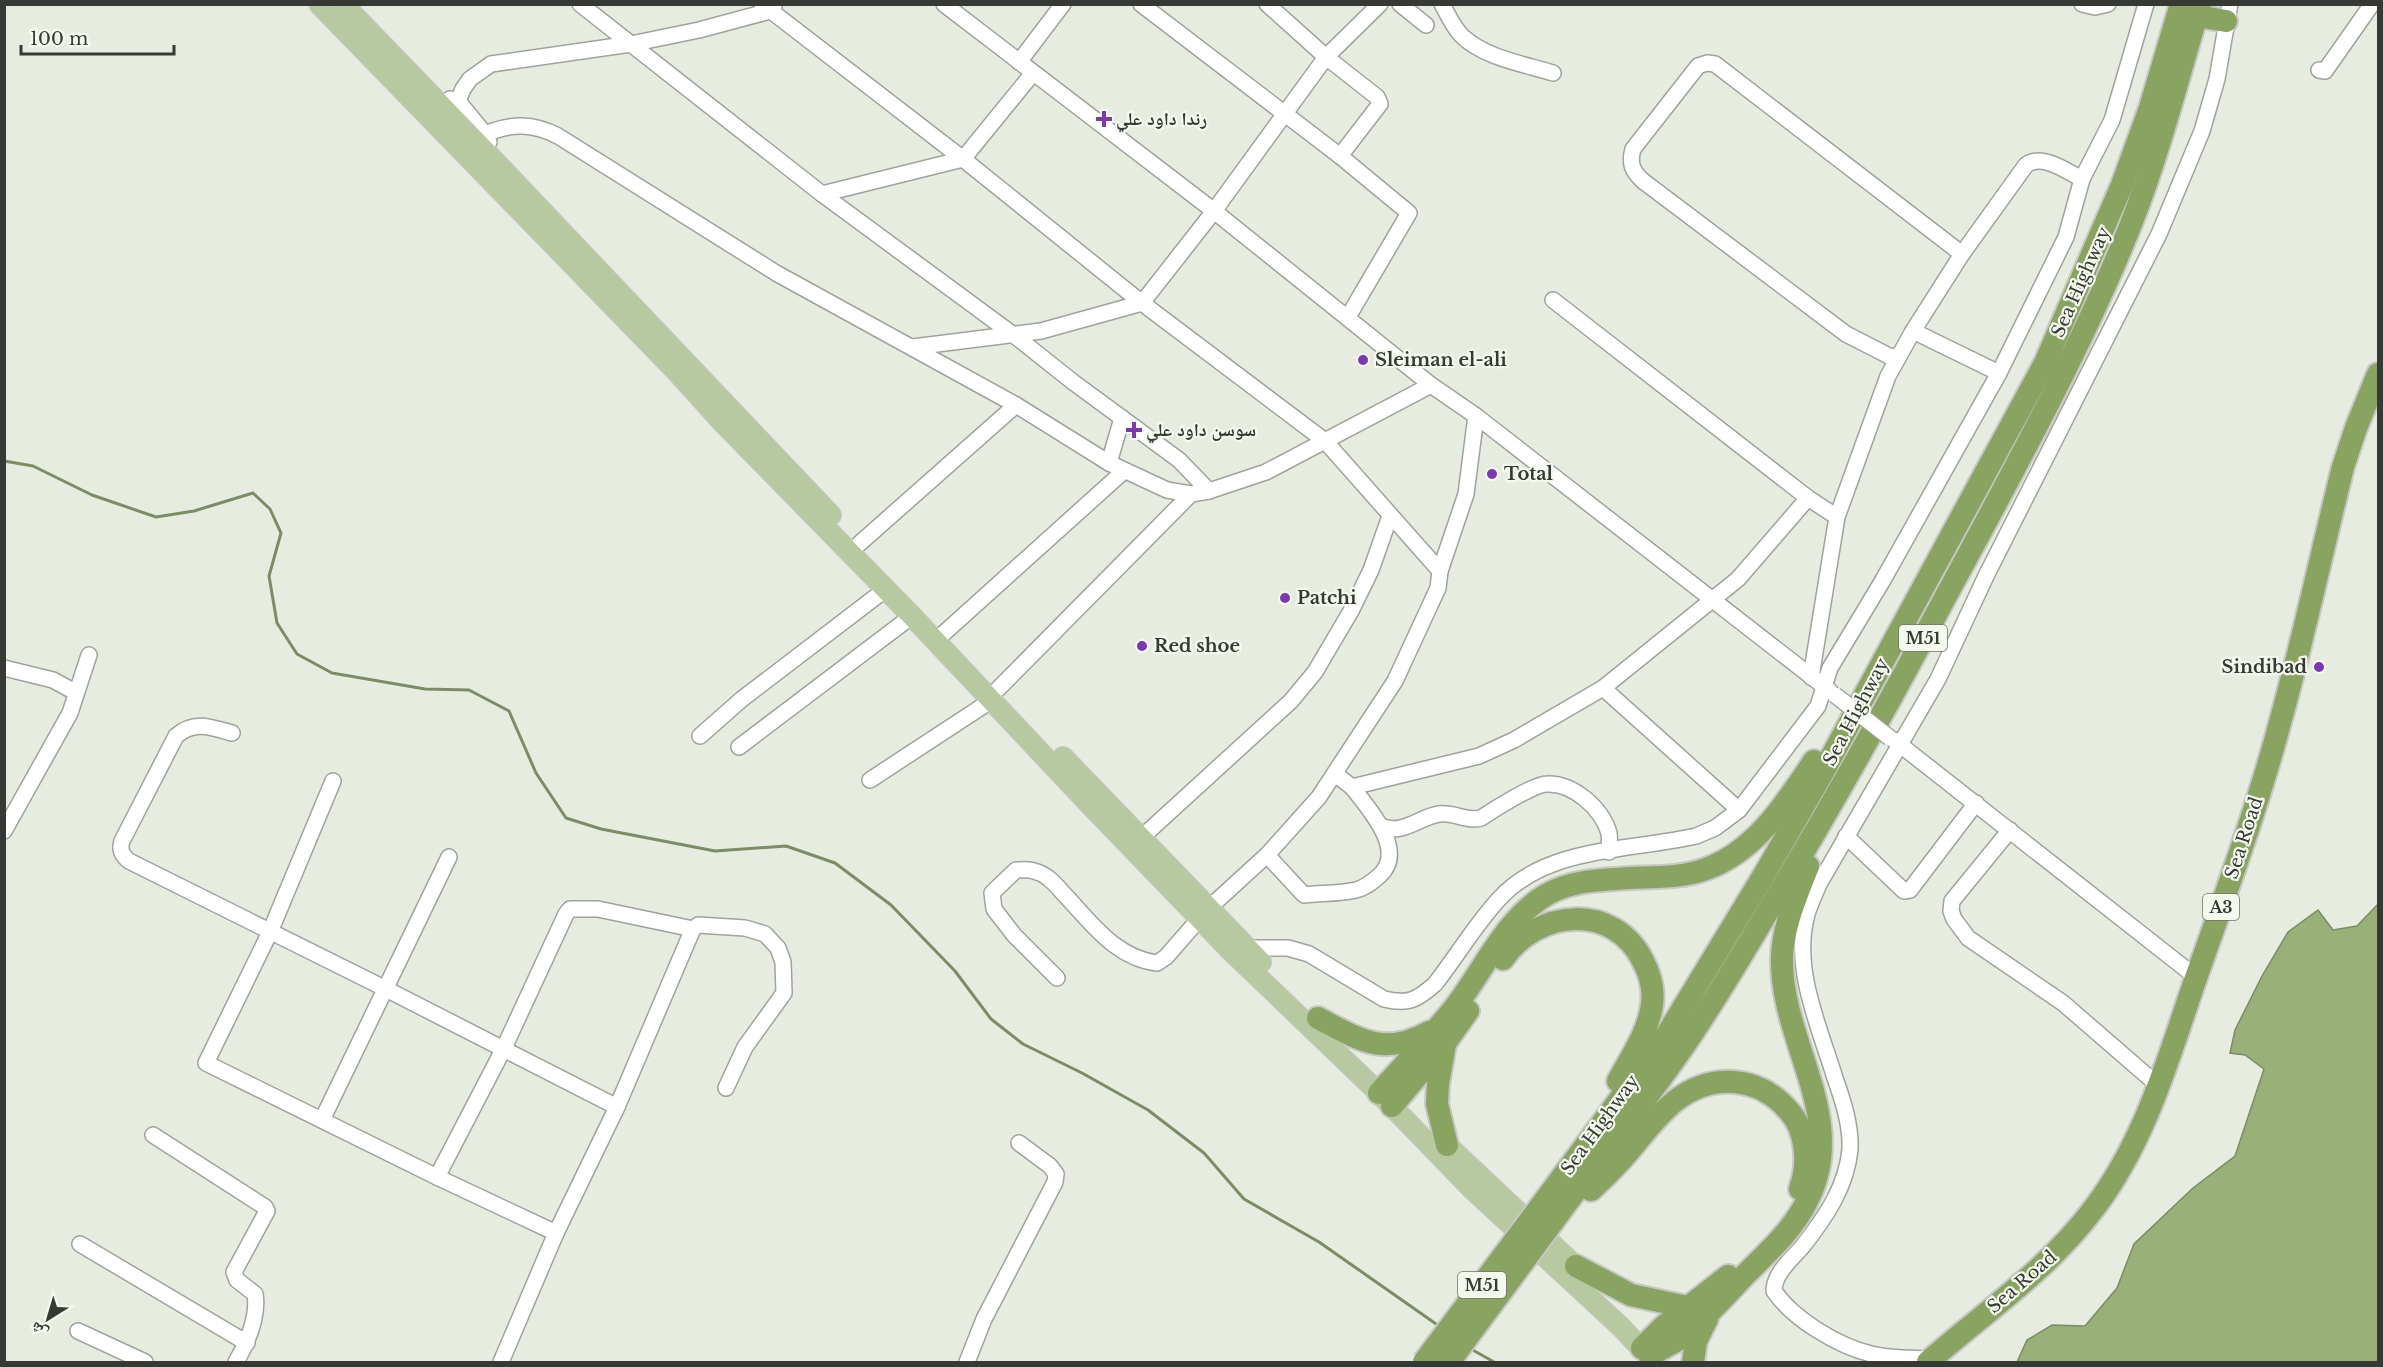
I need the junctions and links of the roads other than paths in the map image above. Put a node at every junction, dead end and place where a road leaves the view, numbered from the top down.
1 (319, 4) edge
2 (343, 4) edge
3 (580, 4) edge
4 (944, 4) edge
5 (1063, 4) edge
6 (1141, 4) edge
7 (1266, 4) edge
8 (1380, 4) edge
9 (1400, 4) edge
10 (1442, 4) edge
11 (2082, 4) edge
12 (2108, 4) edge
13 (2146, 4) edge
14 (2372, 4) edge
15 (769, 7) edge
16 (2193, 8) edge
17 (2228, 13) edge
18 (1426, 25) dead end
19 (631, 44) junction
20 (1326, 57) junction
21 (1019, 62) junction
22 (2319, 70) dead end
23 (1034, 73) junction
24 (1553, 73) dead end
25 (431, 95) junction
26 (458, 101) junction
27 (1285, 115) junction
28 (487, 144) junction
29 (1340, 156) junction
30 (963, 159) junction
31 (2082, 179) junction
32 (822, 194) junction
33 (1214, 211) junction
34 (1962, 254) junction
35 (1553, 300) dead end
36 (1142, 303) junction
37 (1348, 317) junction
38 (1913, 331) junction
39 (1015, 336) junction
40 (913, 347) junction
41 (1898, 357) junction
42 (1999, 373) junction
43 (2379, 374) edge
44 (1431, 385) junction
45 (1016, 405) junction
46 (1476, 416) junction
47 (1122, 418) junction
48 (1325, 441) junction
49 (1109, 463) junction
50 (1124, 471) junction
51 (1209, 491) junction
52 (1191, 494) junction
53 (1808, 498) junction
54 (1390, 516) junction
55 (1837, 517) junction
56 (859, 544) junction
57 (1440, 571) junction
58 (886, 589) junction
59 (1714, 600) junction
60 (912, 616) junction
61 (943, 634) junction
62 (89, 655) dead end
63 (4, 668) edge
64 (1811, 677) junction
65 (1603, 688) junction
66 (1830, 691) junction
67 (75, 692) junction
68 (995, 695) junction
69 (1846, 728) junction
70 (232, 734) dead end
71 (700, 736) dead end
72 (1896, 741) junction
73 (739, 747) dead end
74 (1335, 774) junction
75 (870, 780) dead end
76 (333, 781) dead end
77 (1352, 787) junction
78 (1976, 803) junction
79 (1739, 810) junction
80 (1410, 825) junction
81 (1382, 826) junction
82 (2010, 830) junction
83 (4, 831) edge
84 (1816, 832) junction
85 (1846, 836) junction
86 (1142, 838) junction
87 (1609, 852) junction
88 (1267, 855) junction
89 (449, 857) dead end
90 (1389, 860) junction
91 (1205, 913) junction
92 (693, 928) junction
93 (270, 932) junction
94 (1248, 948) junction
95 (2196, 977) junction
96 (1057, 978) dead end
97 (386, 989) junction
98 (1318, 1018) junction
99 (1441, 1035) junction
100 (504, 1048) junction
101 (2160, 1087) junction
102 (726, 1088) dead end
103 (1390, 1095) junction
104 (616, 1107) junction
105 (322, 1120) junction
106 (1597, 1130) junction
107 (153, 1135) dead end
108 (1019, 1143) dead end
109 (1448, 1145) junction
110 (437, 1177) junction
111 (1551, 1214) junction
112 (556, 1233) junction
113 (80, 1244) dead end
114 (1576, 1266) junction
115 (1687, 1307) junction
116 (1712, 1310) junction
117 (78, 1331) dead end
118 (247, 1343) junction
119 (1653, 1354) edge
120 (1930, 1361) edge
121 (145, 1362) edge
122 (236, 1362) edge
123 (501, 1362) edge
124 (967, 1362) edge
125 (1424, 1362) edge
126 (1449, 1362) edge
127 (1693, 1362) edge

1 - 58 main road
2 - 25 main road
3 - 19 street
4 - 21 street
5 - 21 street
6 - 27 street
7 - 20 street
8 - 20 street
9 - 18 street
10 - 24 street
11 - 12 street
13 - 31 street
14 - 22 street
15 - 19 street
15 - 30 street
16 - 17 highway
16 - 69 highway, Sea Highway / M51
16 - 84 highway, Sea Highway / M51
17 - 72 street
19 - 26 street
19 - 32 street
20 - 27 street
20 - 29 street
21 - 23 street
23 - 30 street
23 - 33 street
25 - 26 street
25 - 28 main road
26 - 28 street
27 - 29 street
27 - 33 street
28 - 40 street
28 - 56 main road
29 - 37 street
30 - 32 street
30 - 36 street
31 - 34 street
31 - 42 street
32 - 39 street
33 - 36 street
33 - 37 street
34 - 38 street
34 - 41 street
35 - 53 street
36 - 39 street
36 - 48 street
37 - 44 street
38 - 41 street
38 - 42 street
39 - 40 street
39 - 47 street
40 - 45 street
41 - 55 street
42 - 66 street
43 - 95 highway, Sea Road / A3
44 - 46 street
44 - 48 street
45 - 49 street
45 - 56 street
46 - 57 street
46 - 59 street
47 - 49 street
47 - 51 street
48 - 51 street
48 - 54 street
49 - 50 street
50 - 52 street
50 - 61 street
51 - 52 street
52 - 68 street
53 - 55 street
53 - 59 street
54 - 57 street
54 - 86 street
55 - 64 street
56 - 61 main road
57 - 74 street
58 - 60 main road
58 - 71 street
59 - 64 street
59 - 65 street
60 - 68 main road
60 - 73 street
61 - 68 main road
62 - 67 street
63 - 67 street
64 - 66 street
65 - 77 street
65 - 79 street
66 - 72 street, bridge
66 - 79 street
67 - 83 street
68 - 75 street
68 - 86 main road
68 - 91 main road
69 - 99 highway
69 - 106 highway, Sea Highway / M51
70 - 93 street
72 - 78 street
72 - 85 street
74 - 77 street
74 - 88 street
76 - 93 street
77 - 81 street
78 - 82 street
78 - 85 street
79 - 87 street
80 - 81 street
80 - 87 street
80 - 90 street
81 - 90 street
82 - 95 street
82 - 101 street
84 - 111 highway, Sea Highway / M51
84 - 116 highway
85 - 120 street
86 - 91 main road
87 - 94 street
88 - 90 street
88 - 91 street
89 - 97 street
91 - 94 main road
91 - 96 street
91 - 103 main road
92 - 100 street
92 - 102 street
92 - 104 street
93 - 97 street
93 - 105 street
94 - 98 main road
95 - 101 highway, Sea Road / A3
97 - 100 street
97 - 105 street
98 - 99 highway
98 - 103 main road
99 - 103 highway
99 - 106 highway
99 - 109 highway
100 - 104 street
100 - 110 street
101 - 120 highway, Sea Road / A3
103 - 109 main road
103 - 119 main road
104 - 112 street
105 - 110 street
106 - 111 highway, Sea Highway / M51
107 - 118 street
108 - 124 street
109 - 114 main road
110 - 112 street
111 - 115 highway
111 - 125 highway, Sea Highway / M51, bridge
111 - 126 highway, Sea Highway / M51, bridge
112 - 123 street
113 - 118 street
114 - 115 highway
114 - 119 main road
115 - 119 highway
116 - 119 highway
116 - 127 highway
117 - 121 street
118 - 122 street

